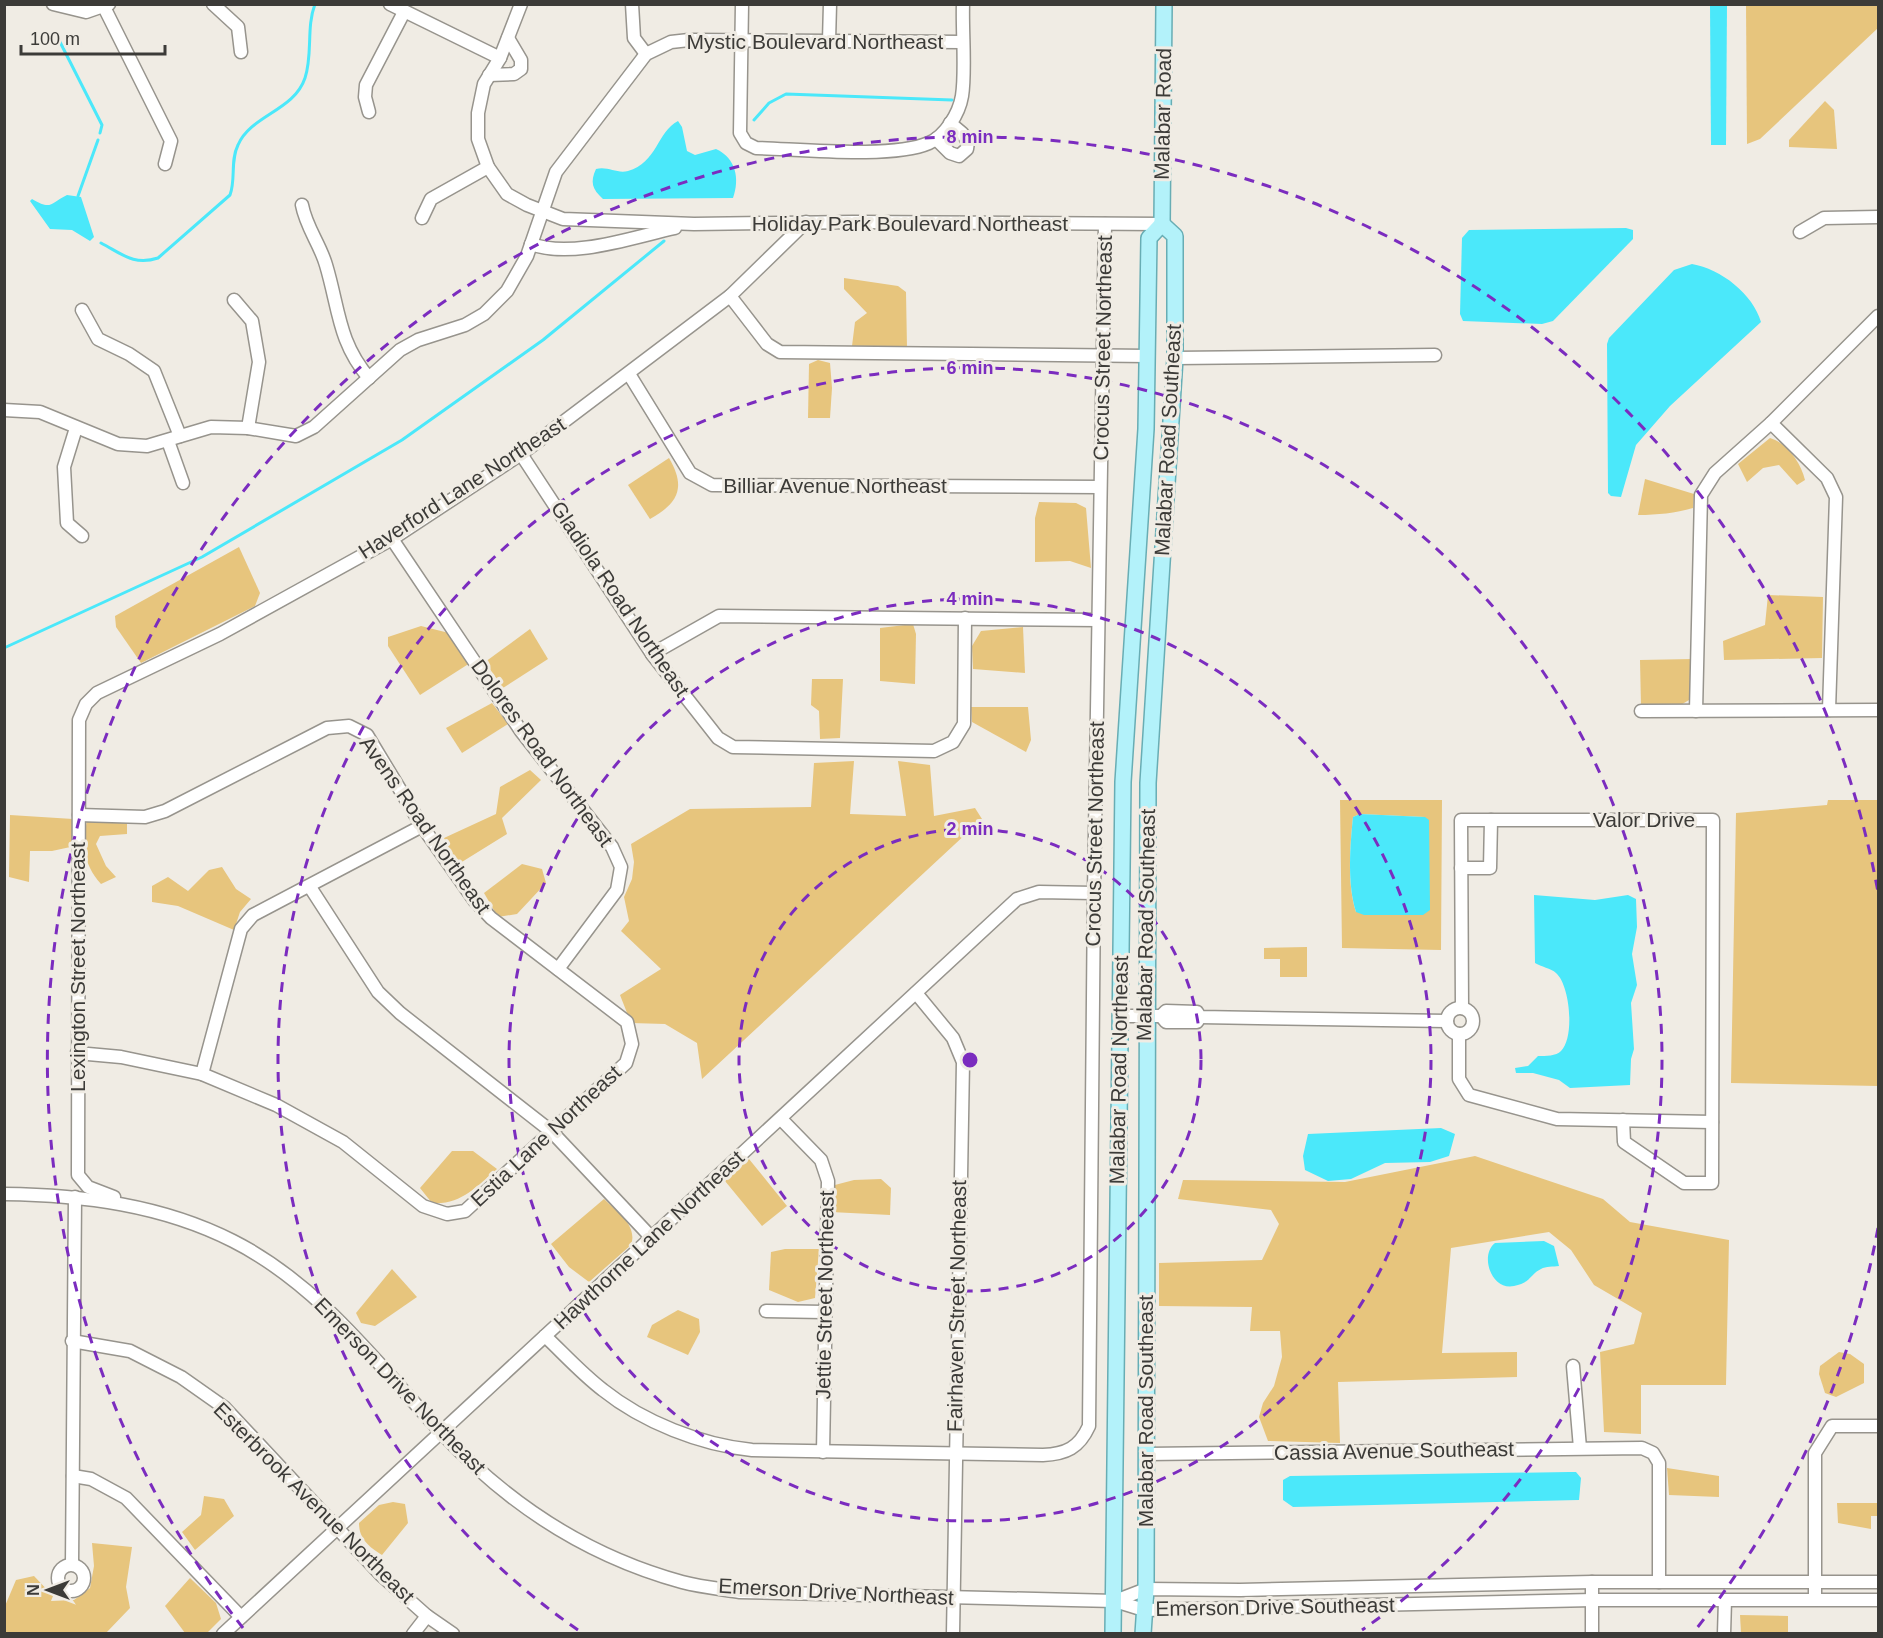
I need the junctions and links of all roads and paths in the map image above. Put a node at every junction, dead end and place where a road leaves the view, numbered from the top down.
1 (53, 4) edge
2 (213, 4) edge
3 (390, 4) edge
4 (521, 4) edge
5 (632, 4) edge
6 (741, 4) edge
7 (830, 4) edge
8 (963, 4) edge
9 (1164, 4) edge
10 (107, 6) edge
11 (404, 12) junction
12 (508, 38) junction
13 (742, 41) junction
14 (829, 41) junction
15 (962, 42) junction
16 (241, 52) dead end
17 (646, 54) junction
18 (500, 58) junction
19 (489, 75) junction
20 (369, 111) dead end
21 (950, 123) junction
22 (936, 139) junction
23 (165, 164) dead end
24 (488, 166) junction
25 (302, 205) dead end
26 (541, 212) junction
27 (1878, 217) edge
28 (422, 218) dead end
29 (806, 222) junction
30 (694, 224) junction
31 (1105, 224) junction
32 (1162, 224) junction
33 (1800, 232) dead end
34 (531, 244) junction
35 (730, 296) junction
36 (234, 300) dead end
37 (82, 310) dead end
38 (1878, 316) edge
39 (1148, 356) junction
40 (1435, 356) dead end
41 (1104, 357) junction
42 (1175, 358) junction
43 (629, 374) junction
44 (369, 378) junction
45 (4, 410) edge
46 (1146, 417) junction
47 (1771, 423) junction
48 (76, 428) junction
49 (248, 428) junction
50 (180, 436) junction
51 (168, 441) junction
52 (521, 454) junction
53 (1169, 455) junction
54 (183, 483) dead end
55 (1100, 488) junction
56 (82, 536) dead end
57 (392, 539) junction
58 (965, 618) junction
59 (1098, 620) junction
60 (652, 654) junction
61 (86, 704) joint
62 (1829, 710) junction
63 (1878, 710) edge
64 (1641, 711) dead end
65 (1696, 711) junction
66 (79, 815) junction
67 (1491, 820) junction
68 (422, 826) junction
69 (1461, 868) junction
70 (310, 887) junction
71 (1094, 893) junction
72 (558, 969) junction
73 (916, 993) junction
74 (1462, 1008) junction
75 (1119, 1016) junction
76 (1145, 1016) junction
77 (1447, 1021) junction
78 (1459, 1034) junction
79 (632, 1044) joint
80 (77, 1053) junction
81 (202, 1074) junction
82 (781, 1119) junction
83 (1623, 1120) junction
84 (1712, 1122) junction
85 (552, 1132) junction
86 (4, 1194) edge
87 (1117, 1195) junction
88 (1146, 1195) junction
89 (75, 1197) junction
90 (124, 1203) junction
91 (650, 1236) junction
92 (766, 1311) dead end
93 (824, 1312) junction
94 (545, 1336) junction
95 (72, 1341) junction
96 (1573, 1366) dead end
97 (1878, 1426) edge
98 (441, 1433) junction
99 (1580, 1448) junction
100 (823, 1452) junction
101 (954, 1454) junction
102 (1146, 1454) junction
103 (73, 1476) junction
104 (338, 1529) junction
105 (72, 1564) dead end
106 (1815, 1581) junction
107 (1592, 1582) junction
108 (1659, 1582) junction
109 (1878, 1582) edge
110 (1146, 1589) junction
111 (954, 1598) junction
112 (1815, 1599) junction
113 (1593, 1600) junction
114 (1725, 1600) junction
115 (1878, 1600) edge
116 (1115, 1601) junction
117 (1144, 1610) junction
118 (427, 1616) junction
119 (241, 1617) junction
120 (224, 1634) edge
121 (413, 1634) edge
122 (453, 1634) edge
123 (953, 1634) edge
124 (1113, 1634) edge
125 (1143, 1634) edge
126 (1592, 1634) edge
127 (1724, 1634) edge

1 - 10 street
2 - 16 street
3 - 11 street
4 - 12 street, Holiday Park Boulevard Northeast
5 - 17 street
6 - 13 street
7 - 14 street
8 - 15 street
9 - 32 main road, Malabar Road
10 - 23 street
11 - 18 street
11 - 20 street
12 - 18 street, Holiday Park Boulevard Northeast
12 - 19 street
13 - 14 street, Mystic Boulevard Northeast
13 - 17 street, Mystic Boulevard Northeast
13 - 22 street
14 - 15 street, Mystic Boulevard Northeast
15 - 21 street
17 - 26 street, Mystic Boulevard Northeast
18 - 19 street, Holiday Park Boulevard Northeast
19 - 24 street, Holiday Park Boulevard Northeast
21 - 22 street
21 - 22 street
24 - 26 street, Holiday Park Boulevard Northeast
24 - 28 street
25 - 44 street
26 - 30 street, Holiday Park Boulevard Northeast
26 - 34 street
27 - 33 street
29 - 30 street, Holiday Park Boulevard Northeast
29 - 31 street, Holiday Park Boulevard Northeast
29 - 35 street, Haverford Lane Northeast
30 - 34 street, Holiday Park Boulevard Northeast
31 - 32 street, Holiday Park Boulevard Northeast
31 - 41 street, Crocus Street Northeast
32 - 39 main road, Malabar Road Northeast
32 - 42 main road, Malabar Road Southeast
34 - 44 street
35 - 41 street
35 - 43 street, Haverford Lane Northeast
36 - 49 street
37 - 50 street
38 - 47 street
39 - 41 street
39 - 46 main road, Malabar Road Northeast
40 - 42 street
41 - 55 street, Crocus Street Northeast
42 - 53 main road, Malabar Road Southeast
43 - 52 street, Haverford Lane Northeast
43 - 55 street, Billiar Avenue Northeast
44 - 49 street
45 - 48 street
46 - 53 main road
46 - 75 main road, Malabar Road Northeast
47 - 62 street
47 - 65 street
48 - 51 street
48 - 56 street
49 - 50 street
50 - 51 street
51 - 54 street
52 - 57 street, Haverford Lane Northeast
52 - 60 street, Gladiola Road Northeast
53 - 76 main road, Malabar Road Southeast
55 - 59 street, Crocus Street Northeast
57 - 61 street, Haverford Lane Northeast
57 - 72 street, Dolores Road Northeast
58 - 59 street
58 - 60 street
58 - 60 street, Gladiola Road Northeast
59 - 71 street, Crocus Street Northeast
61 - 66 street, Lexington Street Northeast
62 - 63 street
62 - 65 street
64 - 65 street
66 - 68 street, Avens Road Northeast
66 - 80 street, Lexington Street Northeast
67 - 69 street
67 - 69 street, Valor Drive
67 - 84 street, Valor Drive
68 - 70 street
68 - 72 street, Avens Road Northeast
69 - 74 street, Valor Drive
70 - 81 street
70 - 85 street
71 - 73 street, Hawthorne Lane Northeast
71 - 101 street, Crocus Street Northeast
72 - 79 street, Avens Road Northeast
73 - 82 street, Hawthorne Lane Northeast
73 - 101 street, Fairhaven Street Northeast
74 - 77 street
74 - 78 street, Valor Drive
75 - 76 street
75 - 87 main road, Malabar Road Northeast
76 - 77 street
76 - 88 main road, Malabar Road Southeast
77 - 78 street
78 - 83 street, Valor Drive
79 - 85 street, Estia Lane Northeast
80 - 81 street
80 - 90 street, Lexington Street Northeast
81 - 85 street, Estia Lane Northeast
82 - 91 street, Hawthorne Lane Northeast
82 - 93 street, Jettie Street Northeast
83 - 84 street, Valor Drive
83 - 84 street, Valor Drive
85 - 91 street
86 - 89 street, Emerson Drive Northeast
87 - 88 main road
87 - 116 main road, Malabar Road Northeast
88 - 102 main road, Malabar Road Southeast
89 - 90 street, Emerson Drive Northeast
89 - 95 street
90 - 98 street, Emerson Drive Northeast
91 - 94 street, Hawthorne Lane Northeast
92 - 93 street
93 - 100 street, Jettie Street Northeast
94 - 98 street, Hawthorne Lane Northeast
94 - 100 street
95 - 103 street
95 - 104 street, Esterbrook Avenue Northeast
96 - 99 street
97 - 106 street
98 - 104 street, Hawthorne Lane Northeast
98 - 111 street, Emerson Drive Northeast
99 - 102 street, Cassia Avenue Southeast
99 - 108 street, Cassia Avenue Southeast
100 - 101 street
101 - 111 street, Fairhaven Street Northeast
102 - 110 main road, Malabar Road Southeast
103 - 105 street
103 - 119 street
104 - 118 street, Esterbrook Avenue Northeast
104 - 119 street, Hawthorne Lane Northeast
106 - 108 street, Emerson Drive Southeast
106 - 109 street, Emerson Drive Southeast
106 - 112 street
107 - 108 street, Emerson Drive Southeast
107 - 110 street, Emerson Drive Southeast
107 - 113 street
110 - 116 street, Emerson Drive Southeast
110 - 117 main road, Malabar Road Southeast
111 - 116 street, Emerson Drive Northeast
111 - 123 street, Fairhaven Street Northeast
112 - 114 street, Emerson Drive Southeast
112 - 115 street, Emerson Drive Southeast
113 - 114 street, Emerson Drive Southeast
113 - 117 street, Emerson Drive Southeast
113 - 126 street
114 - 127 street
116 - 117 street, Emerson Drive Southeast
116 - 124 main road, Malabar Road Northeast
117 - 125 main road, Malabar Road Southeast
118 - 121 street
118 - 122 street, Esterbrook Avenue Northeast
119 - 120 street, Hawthorne Lane Northeast

